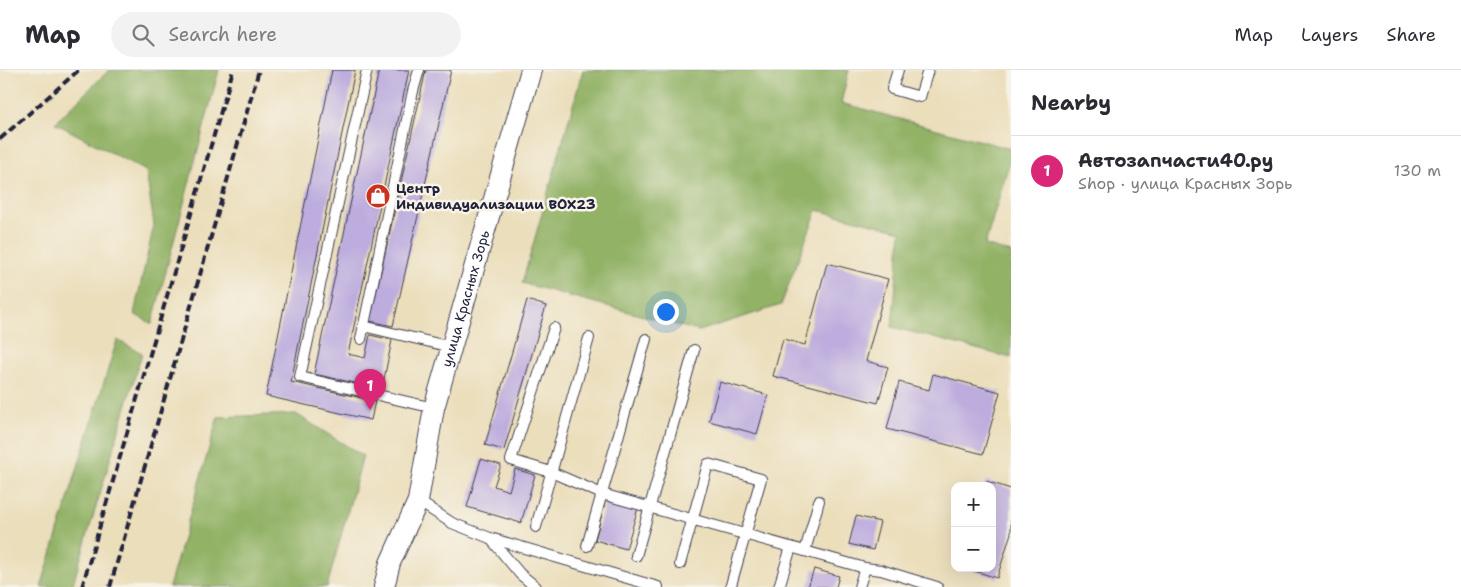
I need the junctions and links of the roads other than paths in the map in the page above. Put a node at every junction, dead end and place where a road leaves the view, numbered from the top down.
1 (367, 70) edge
2 (419, 70) edge
3 (531, 70) edge
4 (898, 70) edge
5 (928, 70) edge
6 (363, 326) junction
7 (554, 328) dead end
8 (589, 338) dead end
9 (646, 338) dead end
10 (360, 339) dead end
11 (451, 347) junction
12 (694, 350) dead end
13 (434, 408) junction
14 (551, 472) junction
15 (602, 494) junction
16 (418, 501) junction
17 (819, 501) dead end
18 (650, 508) junction
19 (692, 519) junction
20 (536, 528) dead end
21 (746, 534) junction
22 (490, 538) junction
23 (587, 546) dead end
24 (791, 547) junction
25 (805, 551) junction
26 (636, 556) dead end
27 (680, 564) dead end
28 (865, 568) junction
29 (731, 585) dead end
30 (384, 587) edge
31 (536, 587) edge
32 (658, 587) edge
33 (779, 587) edge
34 (859, 587) edge
35 (937, 587) edge

1 - 13 lane
2 - 6 lane
3 - 11 street, улица Красных Зорь
4 - 5 lane
6 - 10 lane
6 - 11 lane
7 - 14 lane
8 - 14 lane
9 - 15 lane
11 - 13 street, улица Красных Зорь
12 - 18 lane
13 - 16 street, улица Красных Зорь
14 - 15 lane
14 - 20 lane
15 - 18 lane
15 - 23 lane
16 - 22 lane
16 - 30 street, улица Красных Зорь
17 - 25 lane
18 - 19 lane
18 - 26 lane
19 - 21 lane
19 - 21 lane
19 - 27 lane
21 - 24 lane
21 - 29 lane
22 - 31 lane
22 - 32 lane
24 - 25 lane
24 - 33 lane
25 - 28 lane
28 - 34 lane
28 - 35 lane

